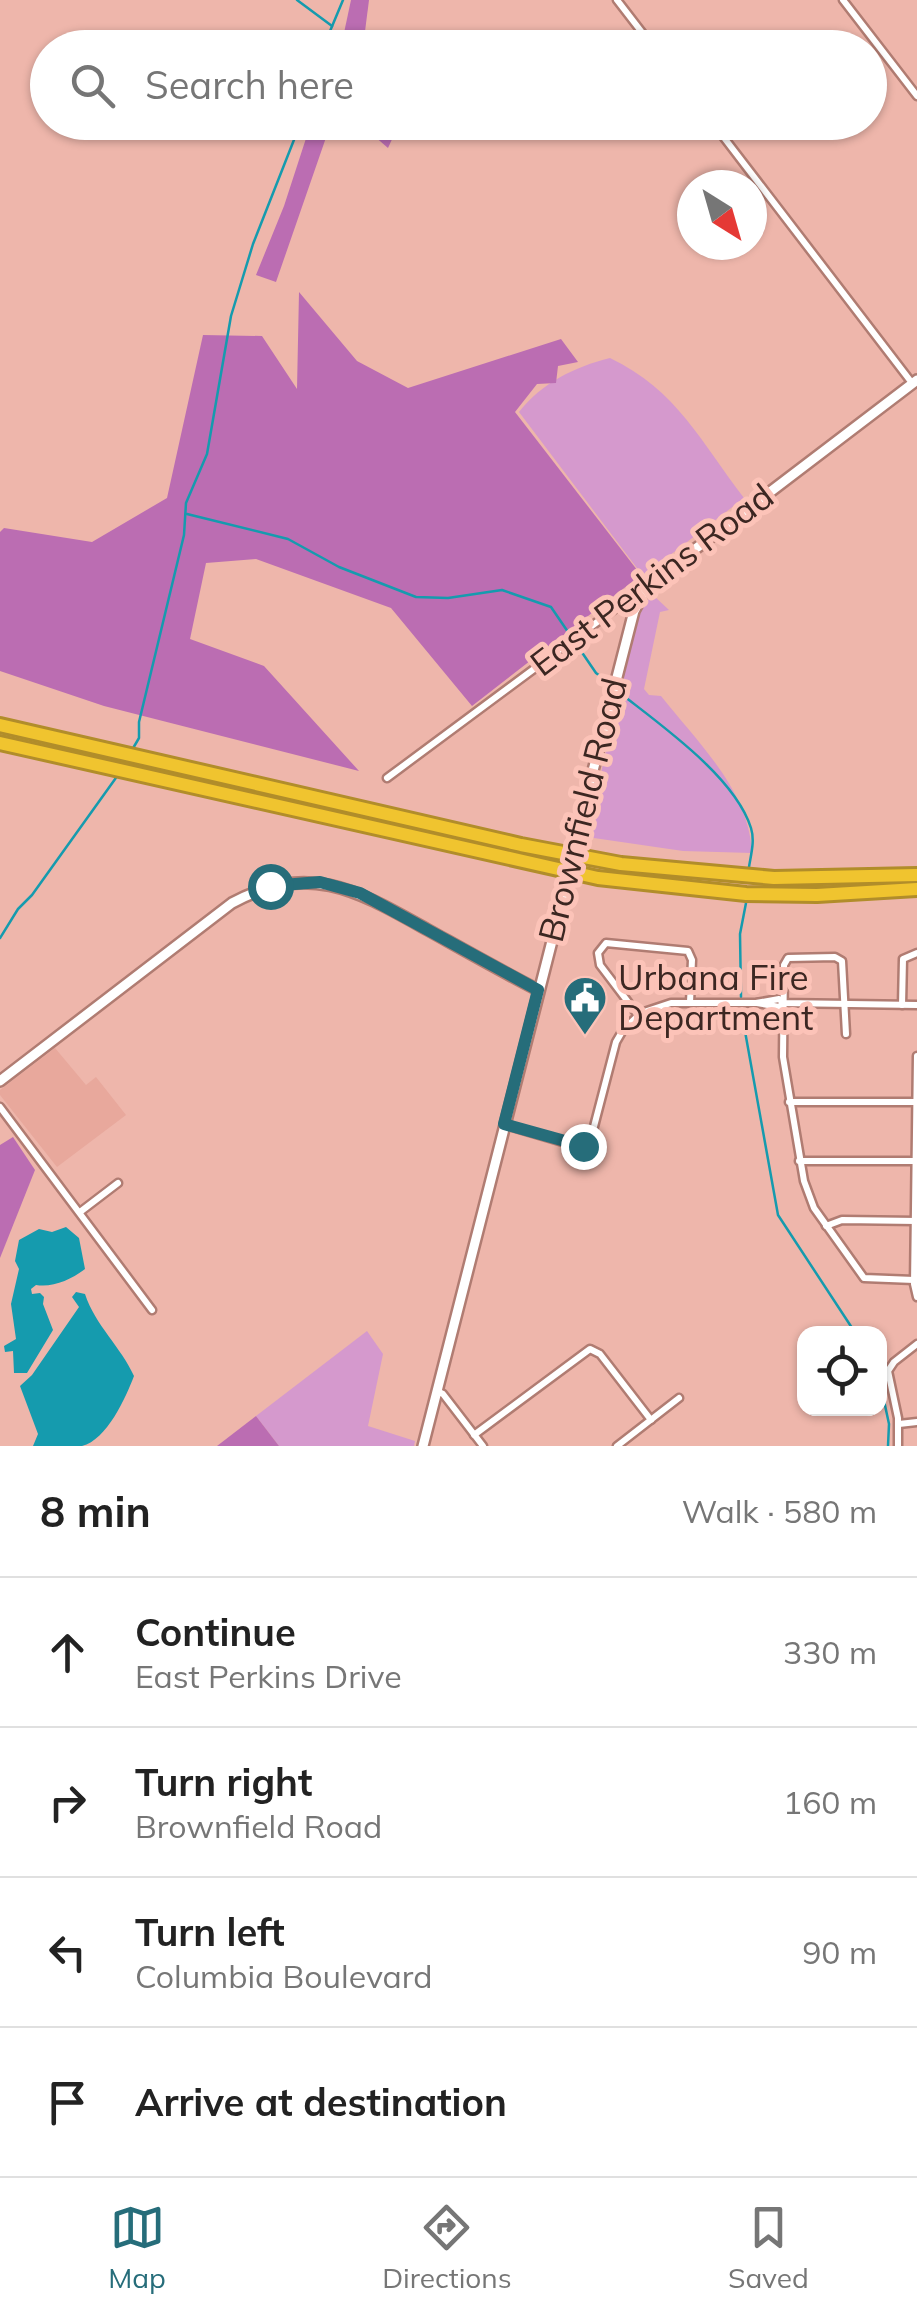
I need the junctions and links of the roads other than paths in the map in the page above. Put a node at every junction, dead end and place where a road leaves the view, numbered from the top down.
1 (617, 0) edge
2 (843, 0) edge
3 (640, 30) edge
4 (866, 30) edge
5 (887, 57) edge
6 (917, 96) edge
7 (726, 140) edge
8 (914, 382) edge
9 (648, 585) junction
10 (0, 726) edge
11 (0, 742) edge
12 (387, 778) dead end
13 (917, 875) edge
14 (917, 889) edge
15 (917, 952) edge
16 (538, 990) junction
17 (690, 1002) junction
18 (783, 1003) junction
19 (843, 1004) junction
20 (902, 1005) junction
21 (917, 1006) edge
22 (638, 1015) junction
23 (846, 1034) dead end
24 (917, 1056) edge
25 (0, 1081) edge
26 (789, 1102) junction
27 (917, 1102) edge
28 (0, 1107) edge
29 (504, 1124) junction
30 (799, 1161) junction
31 (916, 1161) edge
32 (118, 1183) dead end
33 (80, 1212) junction
34 (916, 1221) edge
35 (826, 1226) junction
36 (914, 1280) edge
37 (917, 1297) edge
38 (152, 1310) dead end
39 (917, 1344) edge
40 (436, 1391) junction
41 (679, 1398) dead end
42 (651, 1420) junction
43 (917, 1422) edge
44 (899, 1424) junction
45 (474, 1435) junction
46 (423, 1446) edge
47 (483, 1446) edge
48 (617, 1446) edge
49 (898, 1446) edge

1 - 3 street
2 - 4 street
5 - 6 street
7 - 8 street
8 - 9 street, East Perkins Road
9 - 12 street, East Perkins Road
9 - 16 street, Brownfield Road, bridge
10 - 13 highway
11 - 14 highway
15 - 20 street
16 - 25 street
16 - 29 street, Brownfield Road
17 - 18 street
17 - 22 street
17 - 22 street
18 - 19 street
18 - 19 street
18 - 26 street
19 - 20 street
19 - 23 street
20 - 21 street
22 - 29 street
24 - 27 street
26 - 27 street
26 - 30 street
27 - 31 street
28 - 33 street
29 - 40 street, Brownfield Road
30 - 31 street
30 - 35 street
31 - 34 street
32 - 33 street
33 - 38 street
34 - 35 street
34 - 36 street
35 - 36 street
36 - 37 street
39 - 44 street
40 - 45 street
40 - 46 street, Brownfield Road
41 - 42 street
42 - 45 street
42 - 48 street
43 - 44 street
44 - 49 street
45 - 47 street

